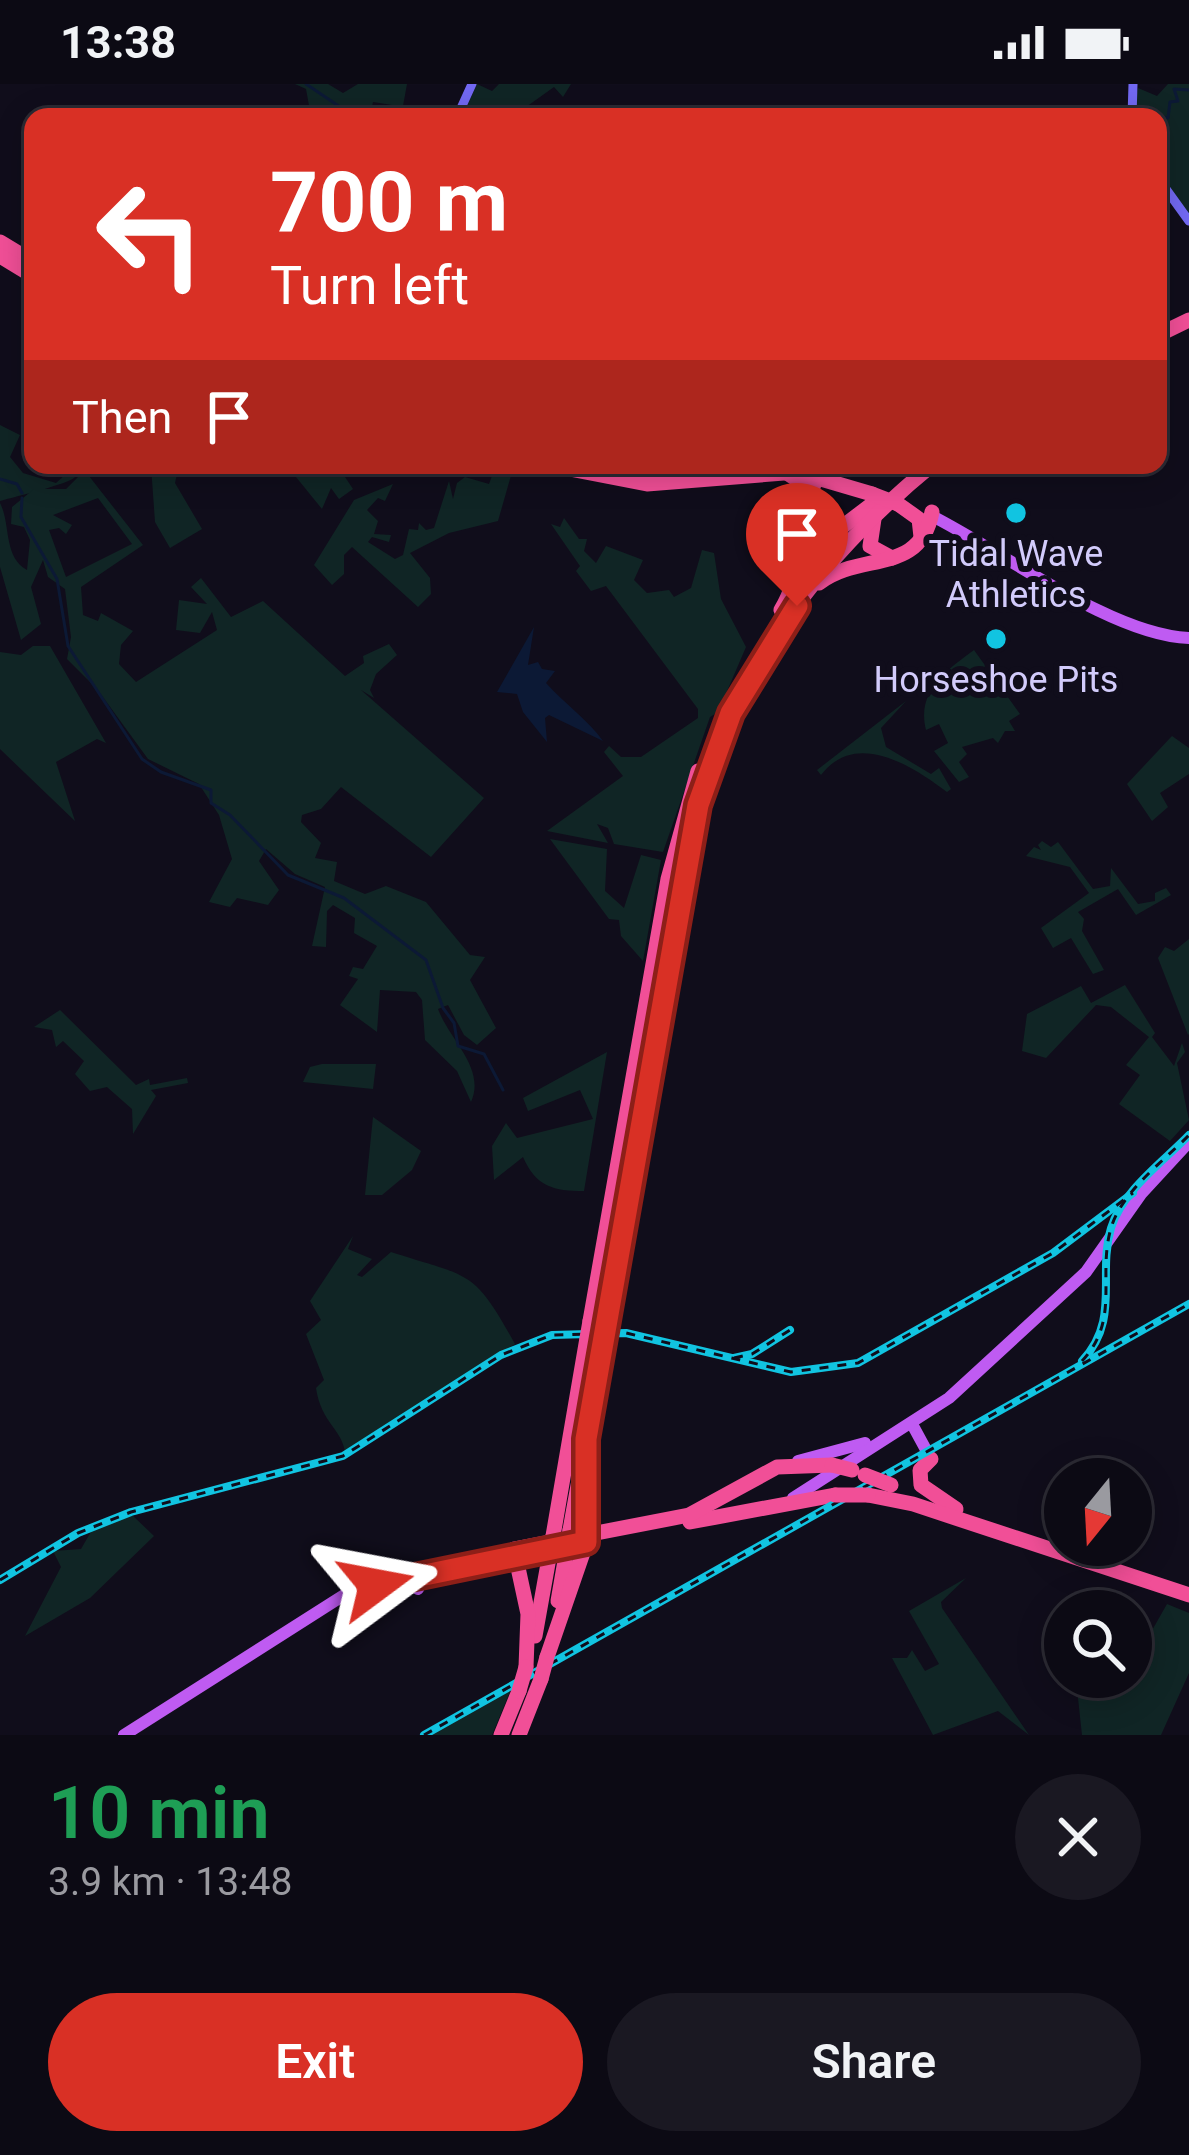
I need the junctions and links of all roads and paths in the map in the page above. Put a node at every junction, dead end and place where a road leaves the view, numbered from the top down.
1 (1167, 190) edge
2 (1189, 221) edge
3 (2, 247) edge
4 (24, 268) edge
5 (595, 474) edge
6 (634, 474) edge
7 (706, 474) edge
8 (746, 474) edge
9 (776, 474) edge
10 (799, 474) edge
11 (812, 474) edge
12 (904, 474) edge
13 (924, 474) edge
14 (816, 475) junction
15 (875, 495) junction
16 (899, 500) junction
17 (805, 504) junction
18 (930, 521) junction
19 (1189, 638) edge
20 (768, 639) junction
21 (1184, 1147) edge
22 (912, 1424) junction
23 (890, 1435) junction
24 (578, 1438) junction
25 (931, 1459) joint
26 (771, 1468) junction
27 (767, 1507) junction
28 (1009, 1530) junction
29 (607, 1534) junction
30 (555, 1543) junction
31 (394, 1556) dead end
32 (393, 1574) junction
33 (421, 1574) junction
34 (418, 1589) dead end
35 (1189, 1592) edge
36 (334, 1602) junction
37 (526, 1667) junction
38 (124, 1735) edge
39 (501, 1735) edge
40 (519, 1735) edge

1 - 2 main road
3 - 4 highway
5 - 8 highway
6 - 7 highway
9 - 17 highway
10 - 14 highway
11 - 15 highway
12 - 15 highway
13 - 16 highway
14 - 15 highway
14 - 17 highway
15 - 16 highway, bridge
15 - 17 highway
15 - 17 highway
15 - 20 highway
16 - 18 highway
16 - 18 highway
16 - 18 highway
16 - 20 highway
17 - 20 highway
18 - 19 main road
18 - 20 highway
20 - 24 highway, bridge
21 - 22 main road
22 - 23 main road
22 - 25 main road
23 - 26 main road
23 - 27 main road
24 - 30 highway
24 - 30 highway
25 - 28 highway
26 - 28 highway, bridge
26 - 29 highway
27 - 29 highway
27 - 35 highway, bridge
28 - 35 highway
29 - 30 highway
30 - 32 main road
30 - 33 main road
30 - 37 highway
30 - 37 highway
30 - 40 highway, bridge
31 - 32 main road
32 - 36 main road
33 - 34 main road
33 - 36 main road
36 - 38 main road
37 - 39 highway, bridge

